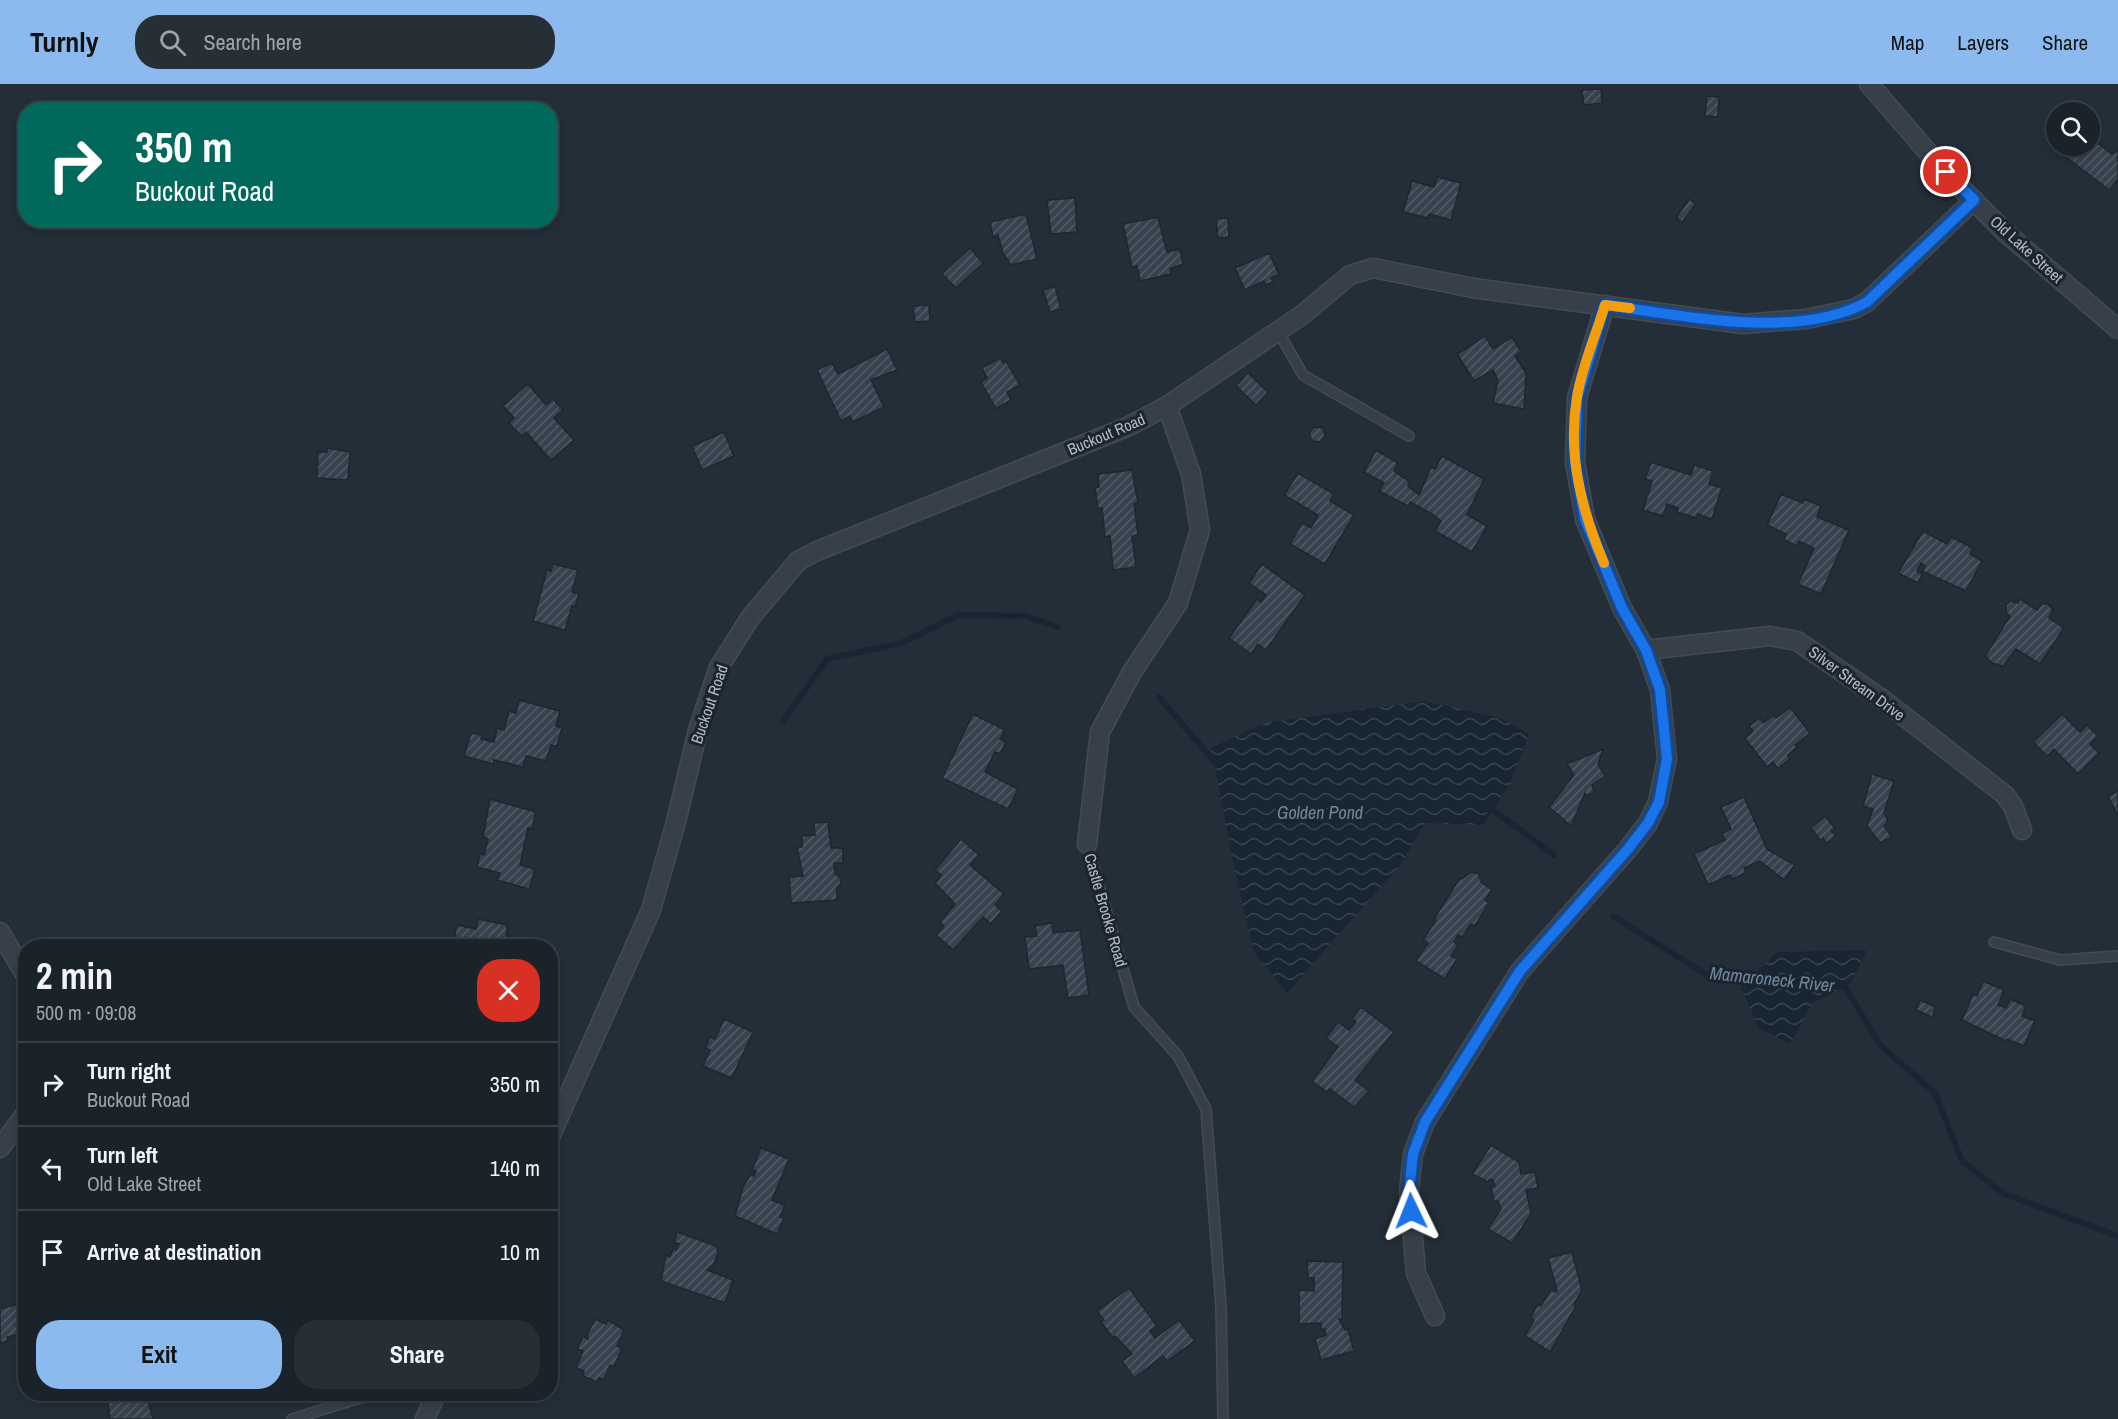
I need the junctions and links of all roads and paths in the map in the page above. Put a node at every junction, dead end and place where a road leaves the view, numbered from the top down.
1 (1869, 84) edge
2 (1974, 200) junction
3 (1605, 305) junction
4 (2118, 329) edge
5 (1278, 331) junction
6 (1167, 406) junction
7 (1409, 436) dead end
8 (1646, 650) junction
9 (2022, 830) dead end
10 (1087, 844) joint
11 (0, 932) edge
12 (1994, 942) dead end
13 (2118, 956) edge
14 (18, 962) edge
15 (558, 1119) edge
16 (18, 1124) edge
17 (0, 1148) edge
18 (1435, 1316) dead end
19 (350, 1401) edge
20 (433, 1401) edge
21 (292, 1419) edge
22 (425, 1419) edge
23 (1223, 1419) edge

1 - 2 street, Old Lake Street
2 - 3 street, Buckout Road
2 - 4 street, Old Lake Street
3 - 5 street, Buckout Road
3 - 8 street
5 - 6 street, Buckout Road
5 - 7 lane
6 - 10 street, Castle Brooke Road
6 - 15 street, Buckout Road
8 - 9 street, Silver Stream Drive
8 - 18 street
10 - 23 lane, Castle Brooke Road
11 - 14 street
12 - 13 lane
16 - 17 street
19 - 21 lane
20 - 22 street

